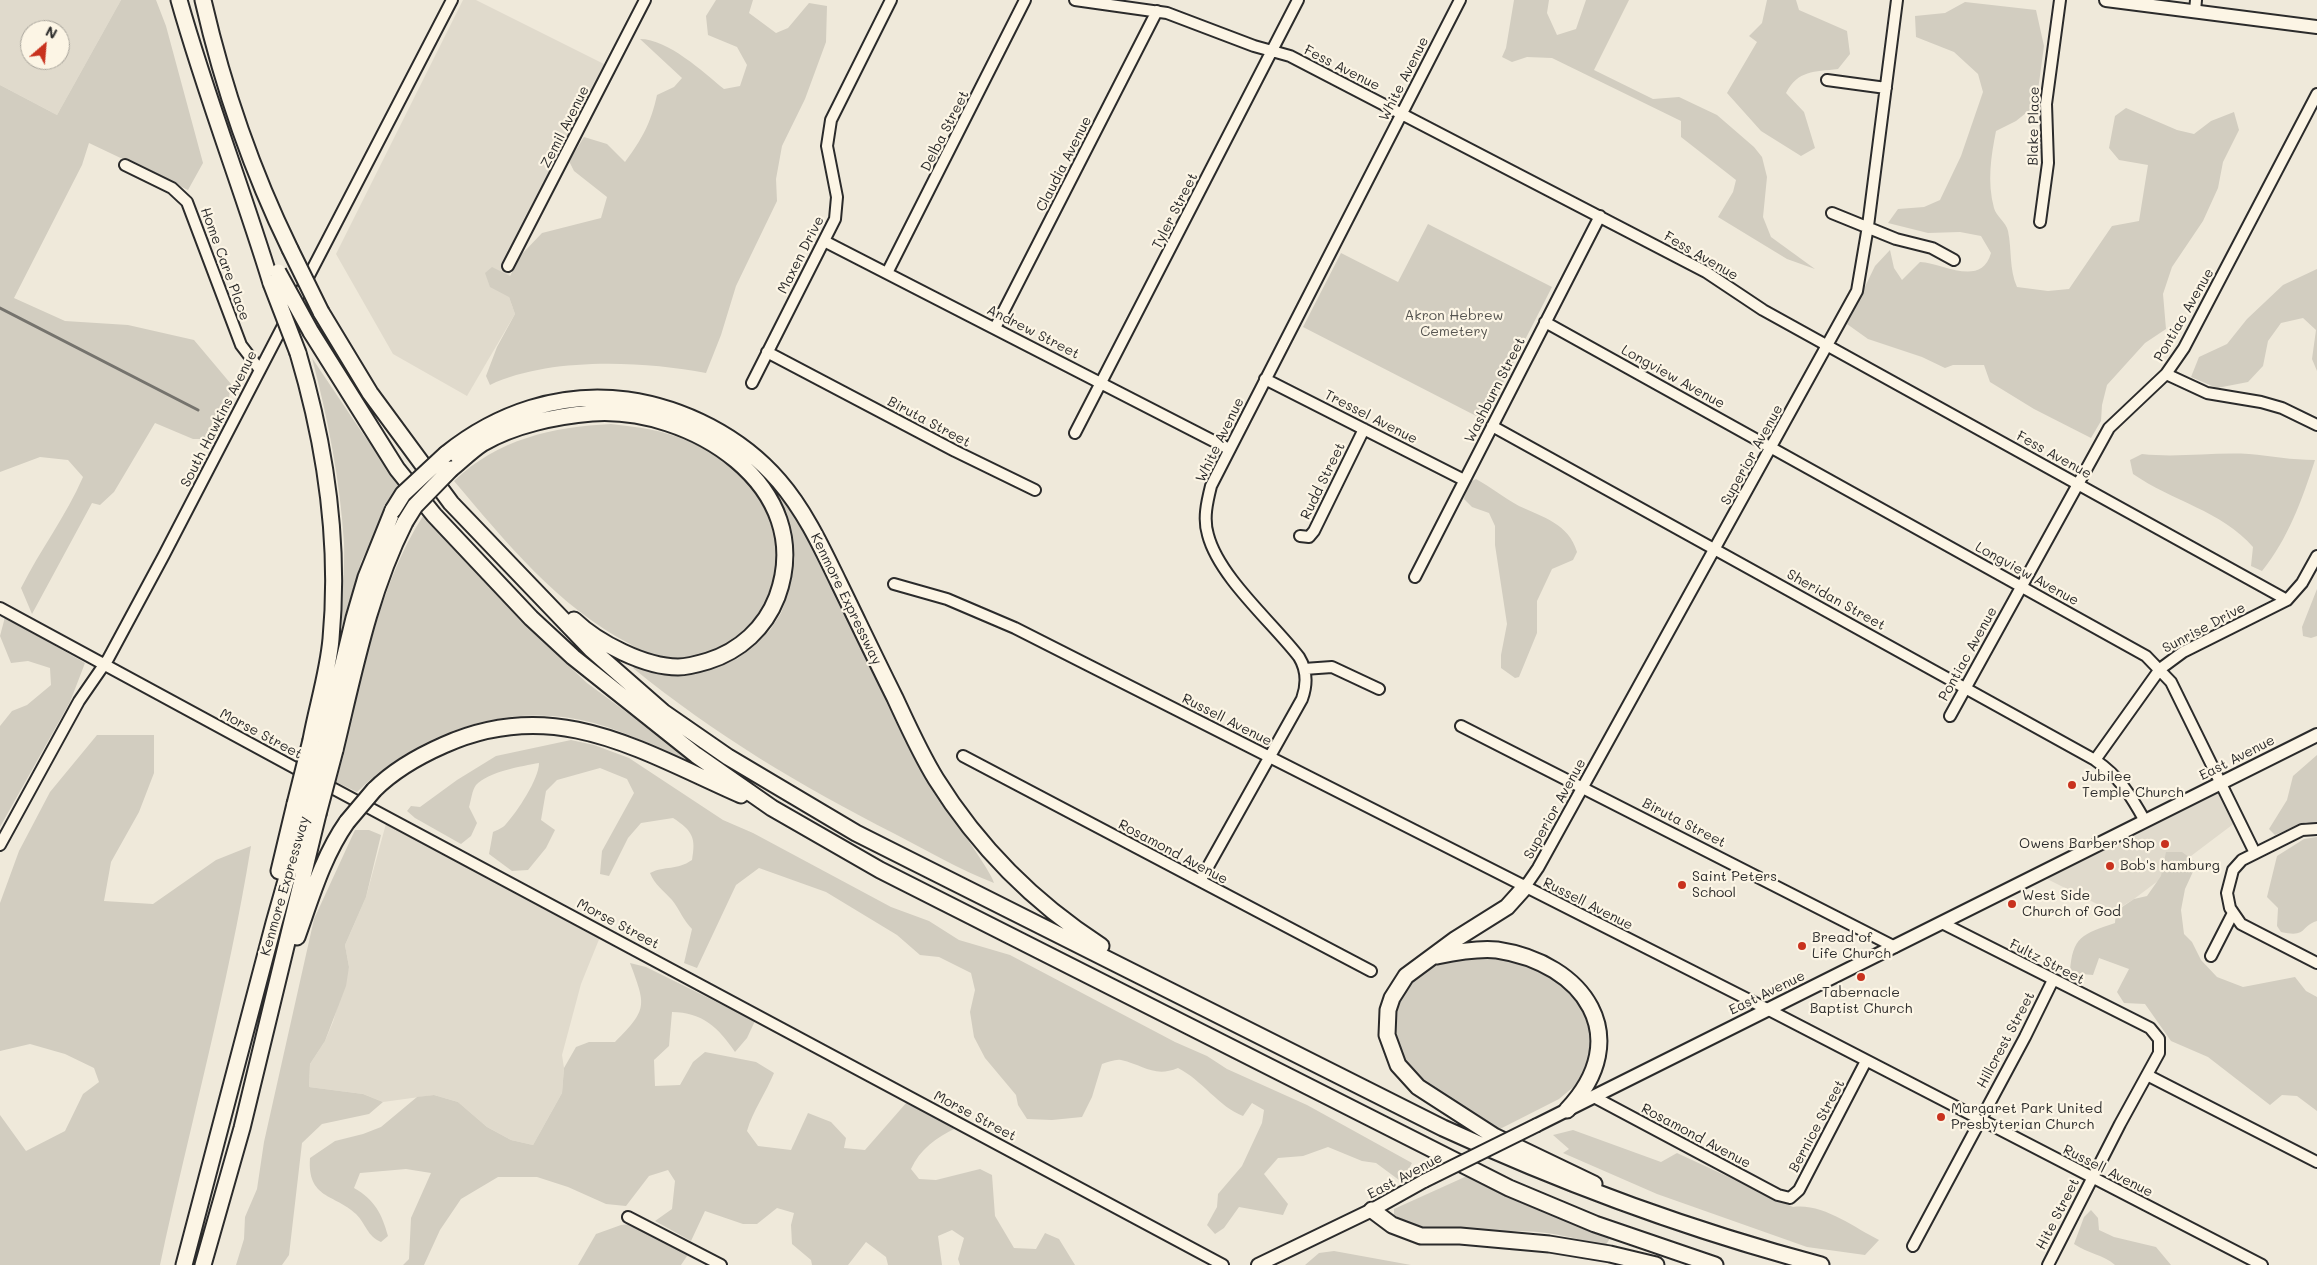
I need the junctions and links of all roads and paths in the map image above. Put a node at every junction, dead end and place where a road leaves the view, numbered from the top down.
1 (179, 0) edge
2 (204, 0) edge
3 (452, 0) edge
4 (645, 0) edge
5 (891, 0) edge
6 (1025, 0) edge
7 (1075, 0) edge
8 (1298, 0) edge
9 (1460, 0) edge
10 (1897, 0) edge
11 (2060, 0) edge
12 (2106, 0) edge
13 (2196, 6) edge
14 (1157, 11) junction
15 (2317, 27) edge
16 (1272, 51) junction
17 (1827, 80) dead end
18 (1886, 88) junction
19 (2317, 94) edge
20 (1402, 114) junction
21 (125, 165) dead end
22 (1832, 213) dead end
23 (1600, 216) junction
24 (2040, 222) dead end
25 (1868, 226) junction
26 (824, 241) junction
27 (1954, 260) dead end
28 (508, 266) dead end
29 (887, 273) junction
30 (275, 277) junction
31 (1545, 322) junction
32 (995, 328) junction
33 (1828, 345) junction
34 (766, 352) junction
35 (260, 370) junction
36 (2166, 374) junction
37 (1265, 379) junction
38 (752, 383) dead end
39 (1101, 383) junction
40 (2317, 425) edge
41 (1492, 426) junction
42 (1364, 429) junction
43 (1076, 433) dead end
44 (1771, 447) junction
45 (1229, 449) junction
46 (1464, 480) junction
47 (2078, 485) junction
48 (1036, 490) dead end
49 (483, 536) junction
50 (1300, 536) dead end
51 (1715, 549) junction
52 (2317, 556) edge
53 (1415, 576) dead end
54 (894, 584) dead end
55 (2022, 586) junction
56 (2287, 600) junction
57 (0, 608) edge
58 (104, 664) junction
59 (2160, 669) junction
60 (1304, 670) junction
61 (1965, 688) junction
62 (1379, 689) dead end
63 (1950, 716) dead end
64 (1461, 726) dead end
65 (2317, 735) edge
66 (323, 745) junction
67 (963, 756) dead end
68 (1269, 758) junction
69 (2095, 760) junction
70 (2222, 782) junction
71 (1582, 787) junction
72 (772, 808) junction
73 (306, 809) junction
74 (2145, 821) junction
75 (2317, 829) edge
76 (0, 845) edge
77 (2255, 853) junction
78 (1200, 881) junction
79 (1525, 887) junction
80 (2233, 913) junction
81 (1942, 923) junction
82 (1895, 947) junction
83 (2211, 956) dead end
84 (1428, 958) junction
85 (2317, 963) edge
86 (1371, 971) dead end
87 (2052, 980) junction
88 (1159, 984) junction
89 (271, 1006) junction
90 (1769, 1010) junction
91 (2140, 1024) joint
92 (1866, 1060) junction
93 (2147, 1074) junction
94 (1594, 1097) junction
95 (1567, 1110) junction
96 (1979, 1119) junction
97 (2317, 1162) edge
98 (2092, 1178) junction
99 (1786, 1198) joint
100 (1372, 1210) junction
101 (628, 1217) dead end
102 (1679, 1223) junction
103 (1913, 1246) dead end
104 (184, 1265) edge
105 (203, 1265) edge
106 (721, 1265) edge
107 (1223, 1265) edge
108 (1258, 1265) edge
109 (1656, 1265) edge
110 (1715, 1265) edge
111 (1821, 1265) edge
112 (2048, 1265) edge
113 (2262, 1265) edge

1 - 30 highway
2 - 49 highway, bridge
3 - 35 street, South Hawkins Avenue
4 - 28 street, Zemil Avenue
5 - 26 street, Maxen Drive
6 - 29 street, Delba Street
7 - 14 street, Fess Avenue
8 - 16 street, Tyler Street
9 - 20 street, White Avenue
10 - 18 street, Superior Avenue
11 - 24 street, Blake Place
12 - 13 main road
13 - 15 main road
14 - 16 street, Fess Avenue
14 - 32 street, Claudia Avenue
16 - 20 street, Fess Avenue
16 - 39 street, Tyler Street
17 - 18 street
18 - 25 street, Superior Avenue
19 - 36 street, Pontiac Avenue
20 - 23 street, Fess Avenue
20 - 37 street, White Avenue
21 - 35 street, Home Care Place
22 - 25 street
23 - 31 street, Washburn Street
23 - 33 street, Fess Avenue
25 - 27 street
25 - 33 street, Superior Avenue
26 - 29 street, Andrew Street
26 - 34 street, Maxen Drive
29 - 32 street, Andrew Street
30 - 66 highway, bridge
30 - 72 highway, bridge
31 - 41 street, Washburn Street
31 - 44 street, Longview Avenue
32 - 39 street, Andrew Street
33 - 44 street, Superior Avenue
33 - 47 street, Fess Avenue
34 - 38 street, Maxen Drive
34 - 48 street, Biruta Street
35 - 58 street, South Hawkins Avenue
36 - 40 street
36 - 47 street, Pontiac Avenue
37 - 42 street, Tressel Avenue
37 - 45 street, White Avenue
39 - 43 street, Tyler Street
39 - 45 street, Andrew Street
41 - 46 street, Washburn Street
41 - 51 street, Sheridan Street
42 - 46 street, Tressel Avenue
42 - 50 street, Rudd Street
44 - 51 street, Superior Avenue
44 - 55 street, Longview Avenue
45 - 60 street, White Avenue
46 - 53 street, Washburn Street
47 - 55 street, Pontiac Avenue
47 - 56 street, Fess Avenue
49 - 66 highway, bridge
49 - 88 highway
51 - 61 street, Sheridan Street
51 - 71 street, Superior Avenue
52 - 56 street, Sunrise Drive
54 - 68 street, Russell Avenue
55 - 59 street, Longview Avenue
55 - 61 street, Pontiac Avenue
56 - 59 street, Sunrise Drive
57 - 58 street, Morse Street
58 - 76 street, South Hawkins Avenue
58 - 107 street, Morse Street
59 - 69 street, Sunrise Drive
59 - 70 street, Longview Avenue
60 - 62 street
60 - 68 street, White Avenue
61 - 63 street, Pontiac Avenue
61 - 69 street, Sheridan Street
64 - 71 street, Biruta Street
65 - 70 main road, East Avenue
66 - 73 highway, bridge
66 - 73 highway, bridge
66 - 88 highway, Kenmore Expressway, bridge
67 - 78 street, Rosamond Avenue
68 - 78 street, White Avenue
68 - 79 street, Russell Avenue
69 - 74 street, Sheridan Street
70 - 74 main road, East Avenue
70 - 77 street, Longview Avenue
71 - 79 street, Superior Avenue
71 - 82 street, Biruta Street
72 - 89 highway, bridge
72 - 110 highway
73 - 89 highway
73 - 104 highway
74 - 81 main road, East Avenue
75 - 77 street
77 - 80 street
78 - 86 street, Rosamond Avenue
79 - 84 highway
79 - 90 street, Russell Avenue
80 - 83 street
80 - 85 street
81 - 82 main road, East Avenue
81 - 87 street, Fultz Street
82 - 90 main road, East Avenue
84 - 95 highway
84 - 102 highway
87 - 91 street, Fultz Street
87 - 96 street, Hillcrest Street
88 - 102 highway
89 - 105 highway
90 - 92 street, Russell Avenue
90 - 94 main road, East Avenue
91 - 93 street, Hite Street
92 - 96 street, Russell Avenue
92 - 99 street, Bernice Street
93 - 97 street
93 - 98 street, Hite Street
94 - 95 main road, East Avenue
94 - 99 street, Rosamond Avenue
95 - 100 main road, East Avenue, bridge
96 - 98 street, Russell Avenue
96 - 103 street, Hillcrest Street
98 - 112 street, Hite Street
98 - 113 street, Russell Avenue
100 - 108 main road, East Avenue
100 - 109 highway
101 - 106 street
102 - 111 highway

